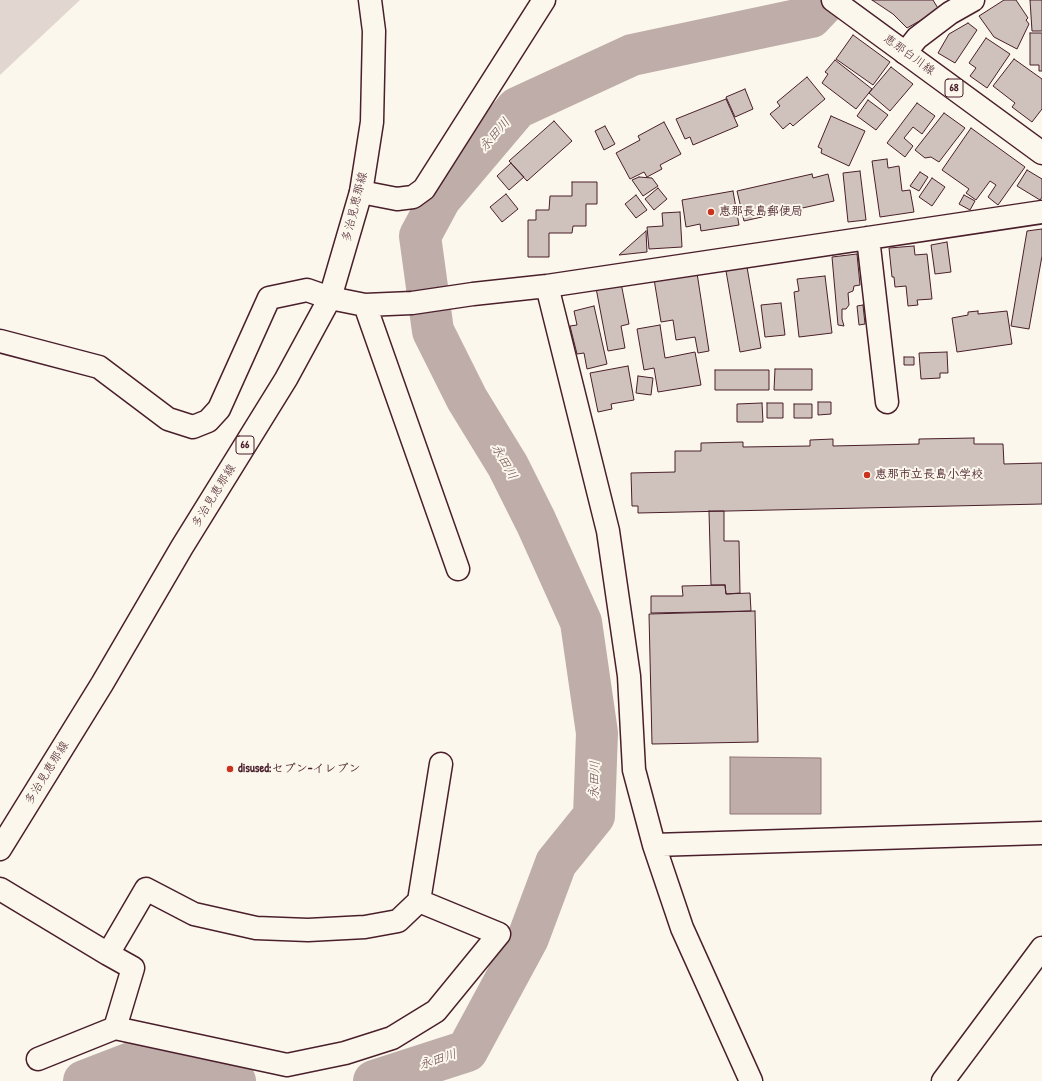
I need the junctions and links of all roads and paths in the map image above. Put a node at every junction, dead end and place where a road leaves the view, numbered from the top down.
1 (370, 0) edge
2 (544, 0) edge
3 (833, 0) edge
4 (973, 0) edge
5 (905, 52) junction
6 (1042, 153) edge
7 (361, 192) junction
8 (1042, 212) edge
9 (868, 238) junction
10 (547, 286) junction
11 (330, 298) junction
12 (365, 305) junction
13 (0, 341) edge
14 (887, 402) dead end
15 (458, 570) dead end
16 (441, 764) dead end
17 (1042, 833) edge
18 (654, 845) junction
19 (0, 849) edge
20 (0, 889) edge
21 (419, 901) junction
22 (1042, 948) edge
23 (108, 954) junction
24 (115, 1028) junction
25 (38, 1059) dead end
26 (751, 1081) edge
27 (943, 1081) edge

1 - 7 street, 多治見恵那線 / 66
2 - 7 street
3 - 5 street, 恵那白川線 / 68
4 - 5 street
5 - 6 street, 恵那白川線 / 68
7 - 11 street, 多治見恵那線 / 66
8 - 9 street
9 - 10 street
9 - 14 street
10 - 12 street
10 - 18 street
11 - 12 street
11 - 13 street
11 - 19 street, 多治見恵那線 / 66
12 - 15 street
16 - 21 street
17 - 18 street
18 - 26 street
20 - 23 street
21 - 23 street
21 - 24 street
22 - 27 street
23 - 24 street
24 - 25 street

